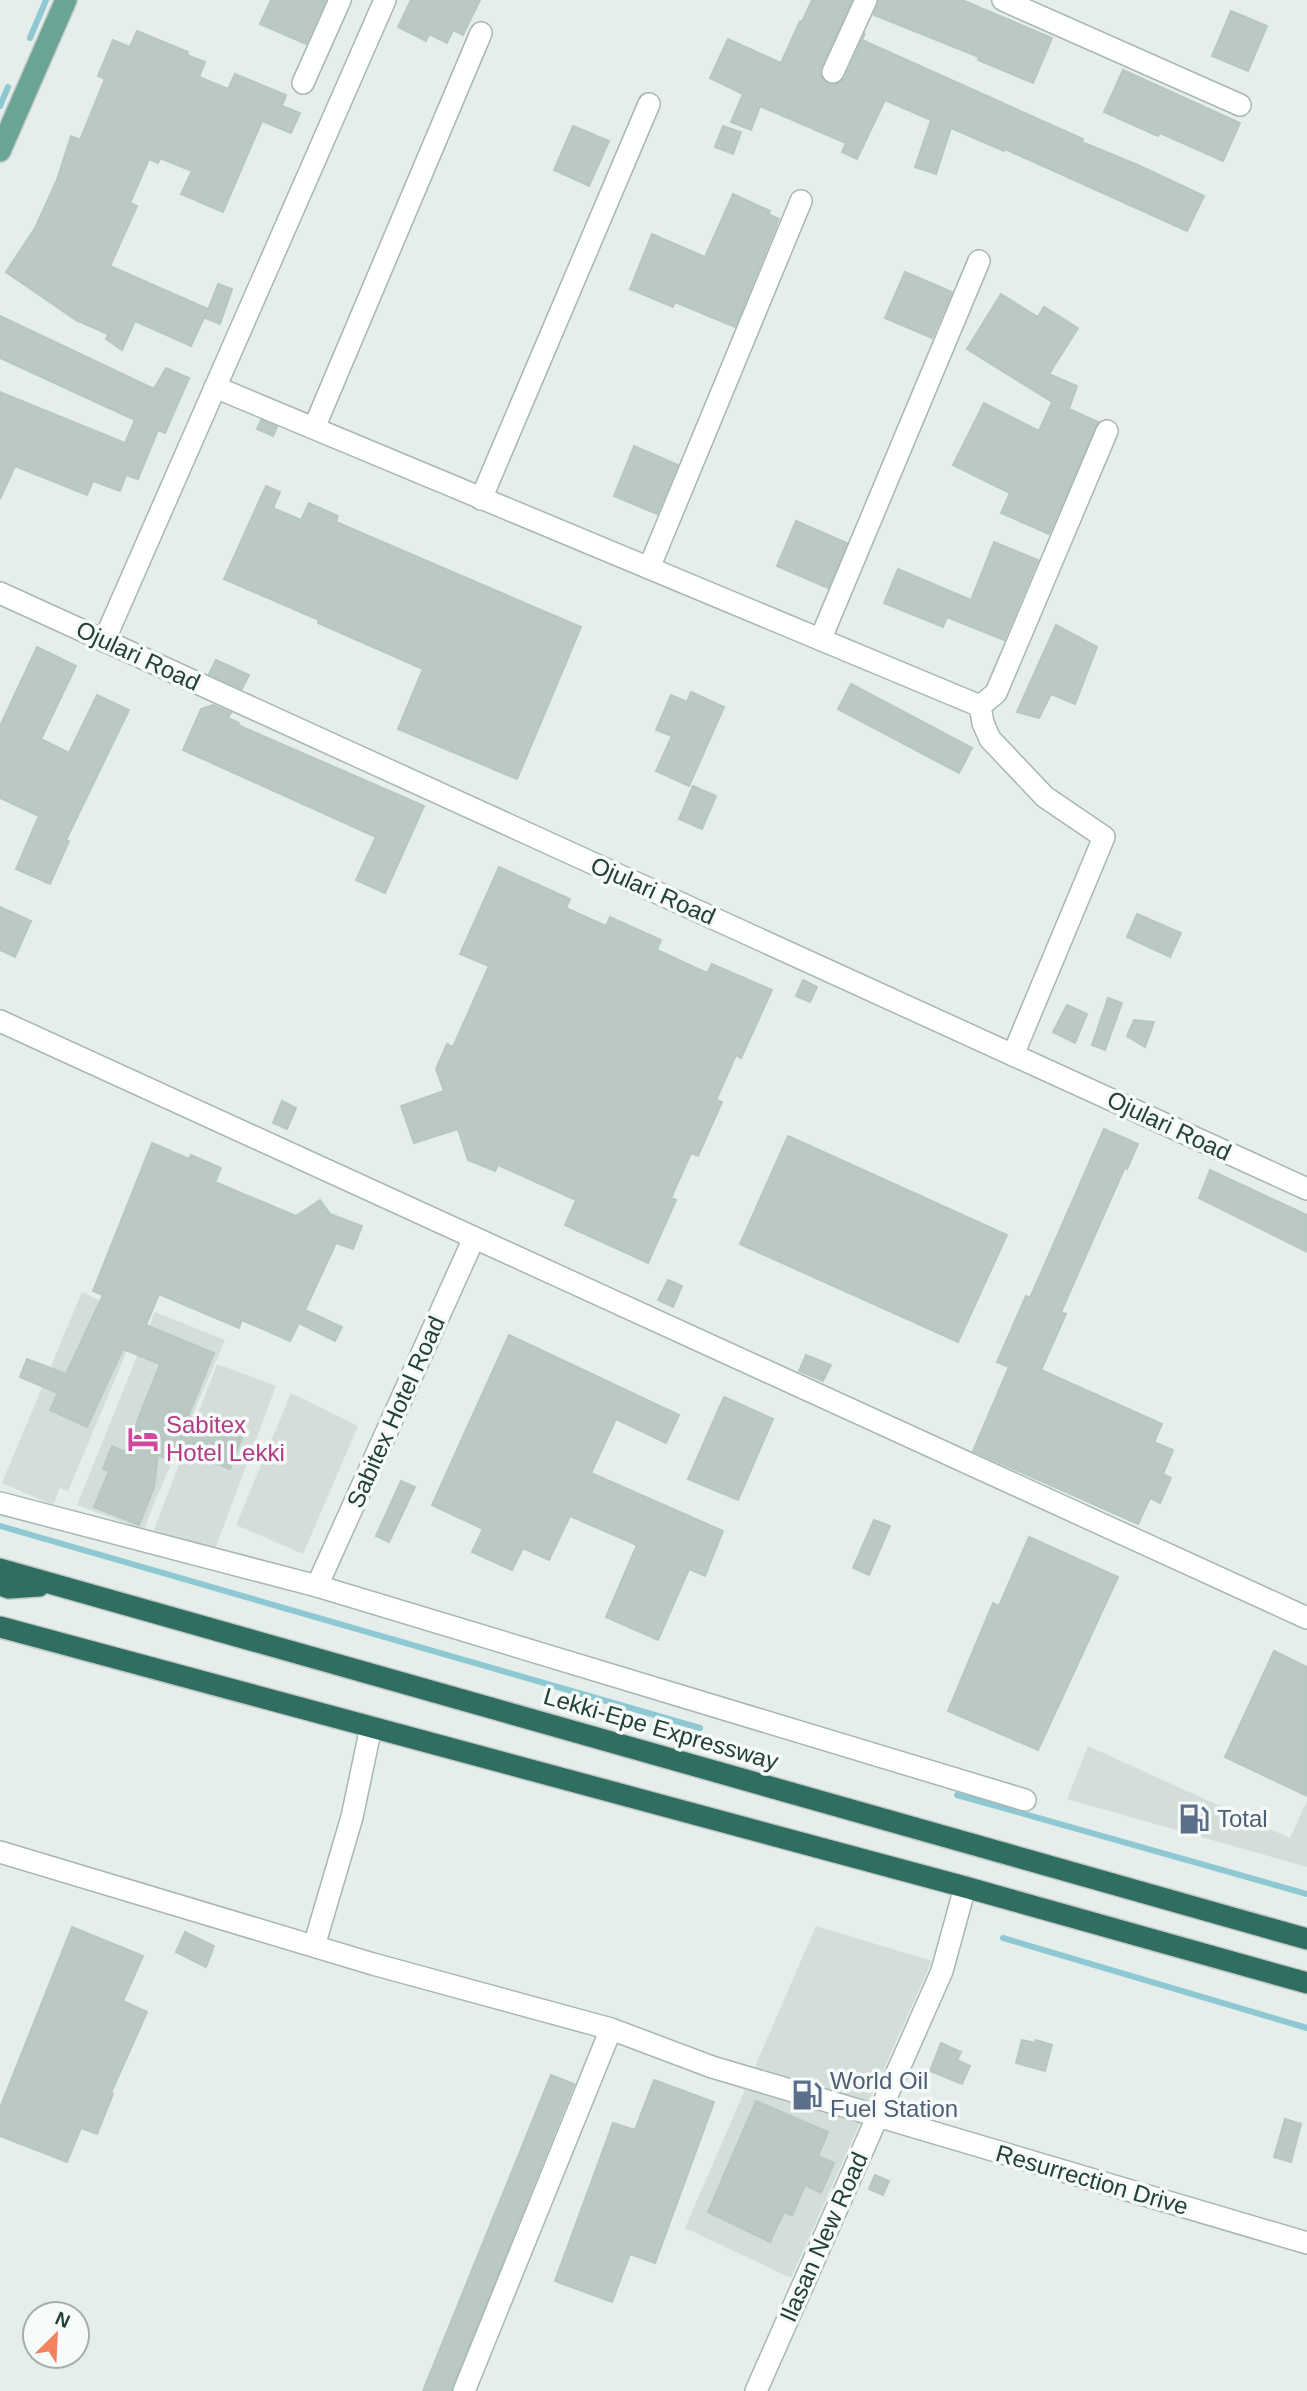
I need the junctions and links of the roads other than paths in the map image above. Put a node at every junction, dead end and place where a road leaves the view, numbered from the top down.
1 (66, 0) edge
2 (340, 0) edge
3 (385, 0) edge
4 (866, 0) edge
5 (1003, 0) edge
6 (481, 33) dead end
7 (833, 72) dead end
8 (303, 83) dead end
9 (649, 104) dead end
10 (1240, 105) dead end
11 (0, 151) edge
12 (802, 201) dead end
13 (979, 261) dead end
14 (215, 387) junction
15 (314, 428) junction
16 (1107, 431) dead end
17 (481, 499) junction
18 (649, 568) junction
19 (0, 593) edge
20 (821, 638) junction
21 (104, 640) junction
22 (980, 706) junction
23 (0, 1021) edge
24 (1013, 1055) junction
25 (1307, 1189) edge
26 (474, 1238) junction
27 (0, 1503) edge
28 (0, 1569) edge
29 (0, 1585) edge
30 (59, 1585) junction
31 (317, 1586) junction
32 (1307, 1618) edge
33 (0, 1627) edge
34 (371, 1727) junction
35 (1025, 1800) dead end
36 (0, 1852) edge
37 (965, 1887) junction
38 (1307, 1939) edge
39 (314, 1946) junction
40 (1307, 1983) edge
41 (611, 2029) junction
42 (877, 2117) junction
43 (1307, 2243) edge
44 (464, 2391) edge
45 (756, 2391) edge

1 - 11 main road
2 - 8 street
3 - 14 street
4 - 7 street
5 - 10 street
6 - 15 street
9 - 17 street
12 - 18 street
13 - 20 street
14 - 15 street
14 - 21 street
15 - 17 street
16 - 22 street
17 - 18 street
18 - 20 street
19 - 21 street, Ojulari Road
20 - 22 street
21 - 24 street, Ojulari Road
22 - 24 street
23 - 26 street
24 - 25 street, Ojulari Road
26 - 31 street, Sabitex Hotel Road
26 - 32 street
27 - 31 street
28 - 30 highway, Lekki-Epe Expressway
29 - 30 highway
30 - 38 highway, Lekki-Epe Expressway
31 - 35 street
33 - 34 highway
34 - 37 highway
34 - 39 street
36 - 39 street, Resurrection Drive
37 - 40 highway
37 - 42 street, Ilasan New Road
39 - 41 street, Resurrection Drive
41 - 42 street, Resurrection Drive
41 - 44 street
42 - 43 street, Resurrection Drive
42 - 45 street, Ilasan New Road

